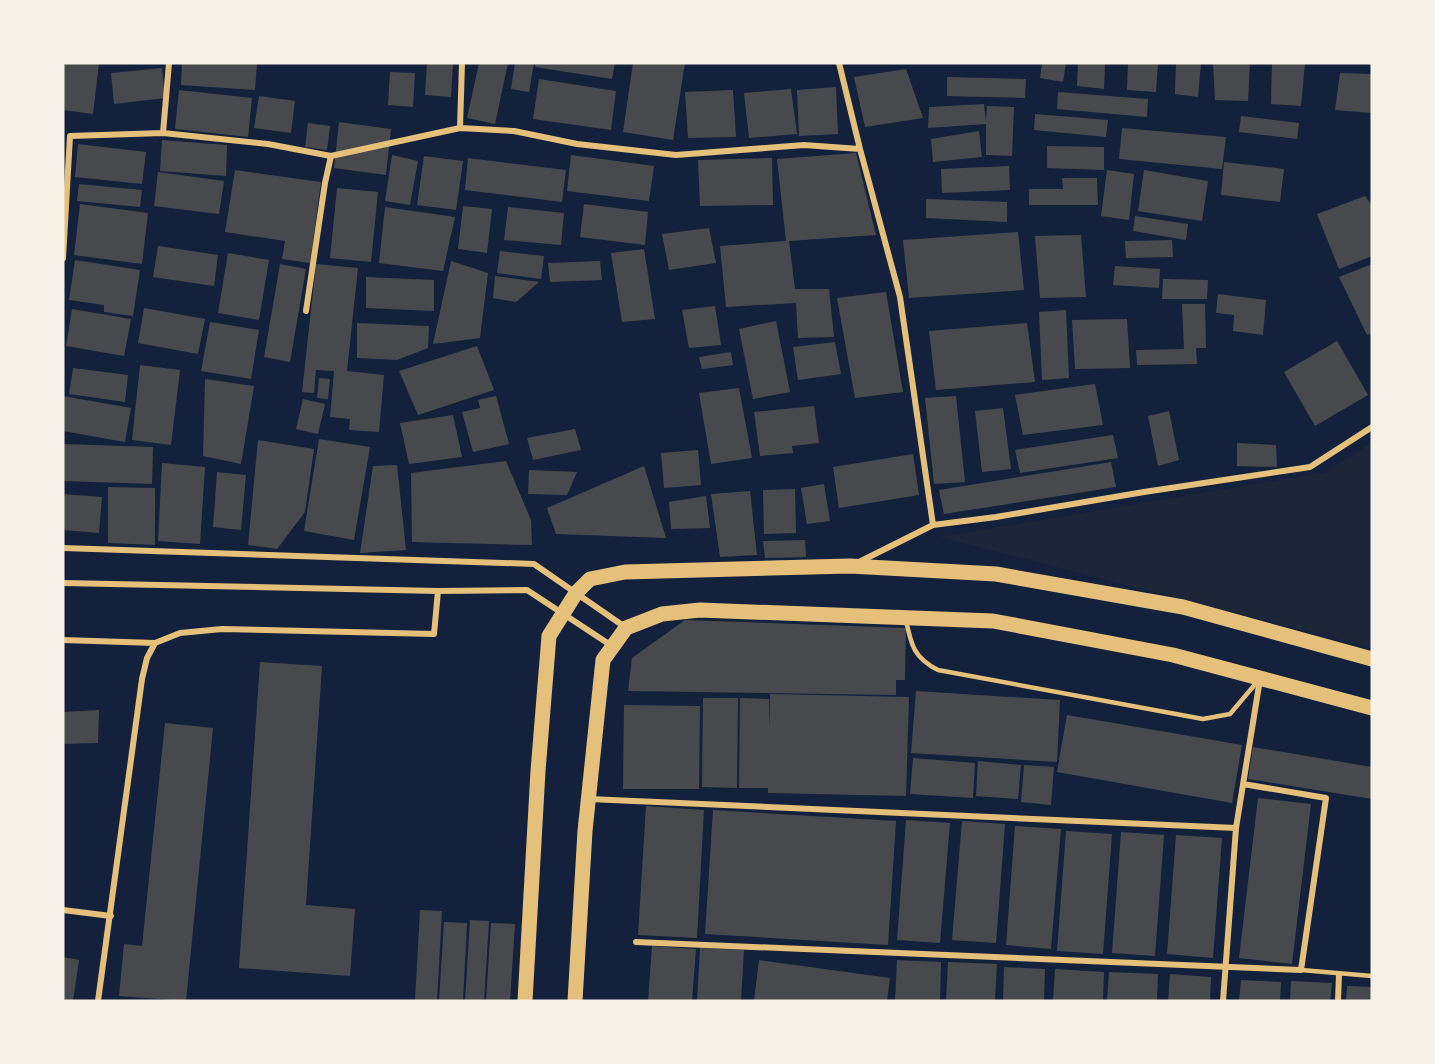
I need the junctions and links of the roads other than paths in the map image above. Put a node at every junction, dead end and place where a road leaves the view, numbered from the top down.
1 (169, 63) edge
2 (462, 63) edge
3 (839, 63) edge
4 (460, 128) junction
5 (163, 134) junction
6 (66, 135) edge
7 (860, 149) junction
8 (332, 156) junction
9 (63, 258) edge
10 (306, 311) dead end
11 (1372, 427) edge
12 (933, 525) junction
13 (63, 548) edge
14 (850, 566) junction
15 (63, 583) edge
16 (438, 591) junction
17 (576, 593) junction
18 (563, 614) junction
19 (905, 618) junction
20 (626, 628) junction
21 (63, 640) edge
22 (154, 643) junction
23 (612, 646) junction
24 (1372, 659) edge
25 (1260, 678) junction
26 (1372, 708) edge
27 (1243, 784) junction
28 (588, 799) junction
29 (1236, 828) junction
30 (63, 910) edge
31 (111, 916) junction
32 (636, 942) dead end
33 (1226, 967) junction
34 (1301, 970) junction
35 (1339, 974) junction
36 (1372, 976) edge
37 (98, 1001) edge
38 (525, 1001) edge
39 (575, 1001) edge
40 (1223, 1001) edge
41 (1338, 1001) edge

1 - 5 street
2 - 4 street
3 - 7 street
4 - 7 street
4 - 8 street
5 - 6 street
5 - 8 street
6 - 9 street
7 - 12 street
8 - 10 street
11 - 12 street
12 - 14 street
13 - 17 street
14 - 17 main road
14 - 24 main road
15 - 16 street
16 - 18 street
16 - 22 street
17 - 18 main road
17 - 20 street
18 - 23 street
18 - 38 main road
19 - 20 main road
19 - 25 main road
19 - 25 lane
20 - 23 main road
21 - 22 street
22 - 31 street
23 - 28 main road
25 - 26 main road
25 - 27 street
27 - 29 street
27 - 34 street
28 - 29 street
28 - 39 main road
29 - 33 street
30 - 31 street
31 - 37 street
32 - 33 street
33 - 34 street
33 - 40 street
34 - 35 lane
35 - 36 lane
35 - 41 street

